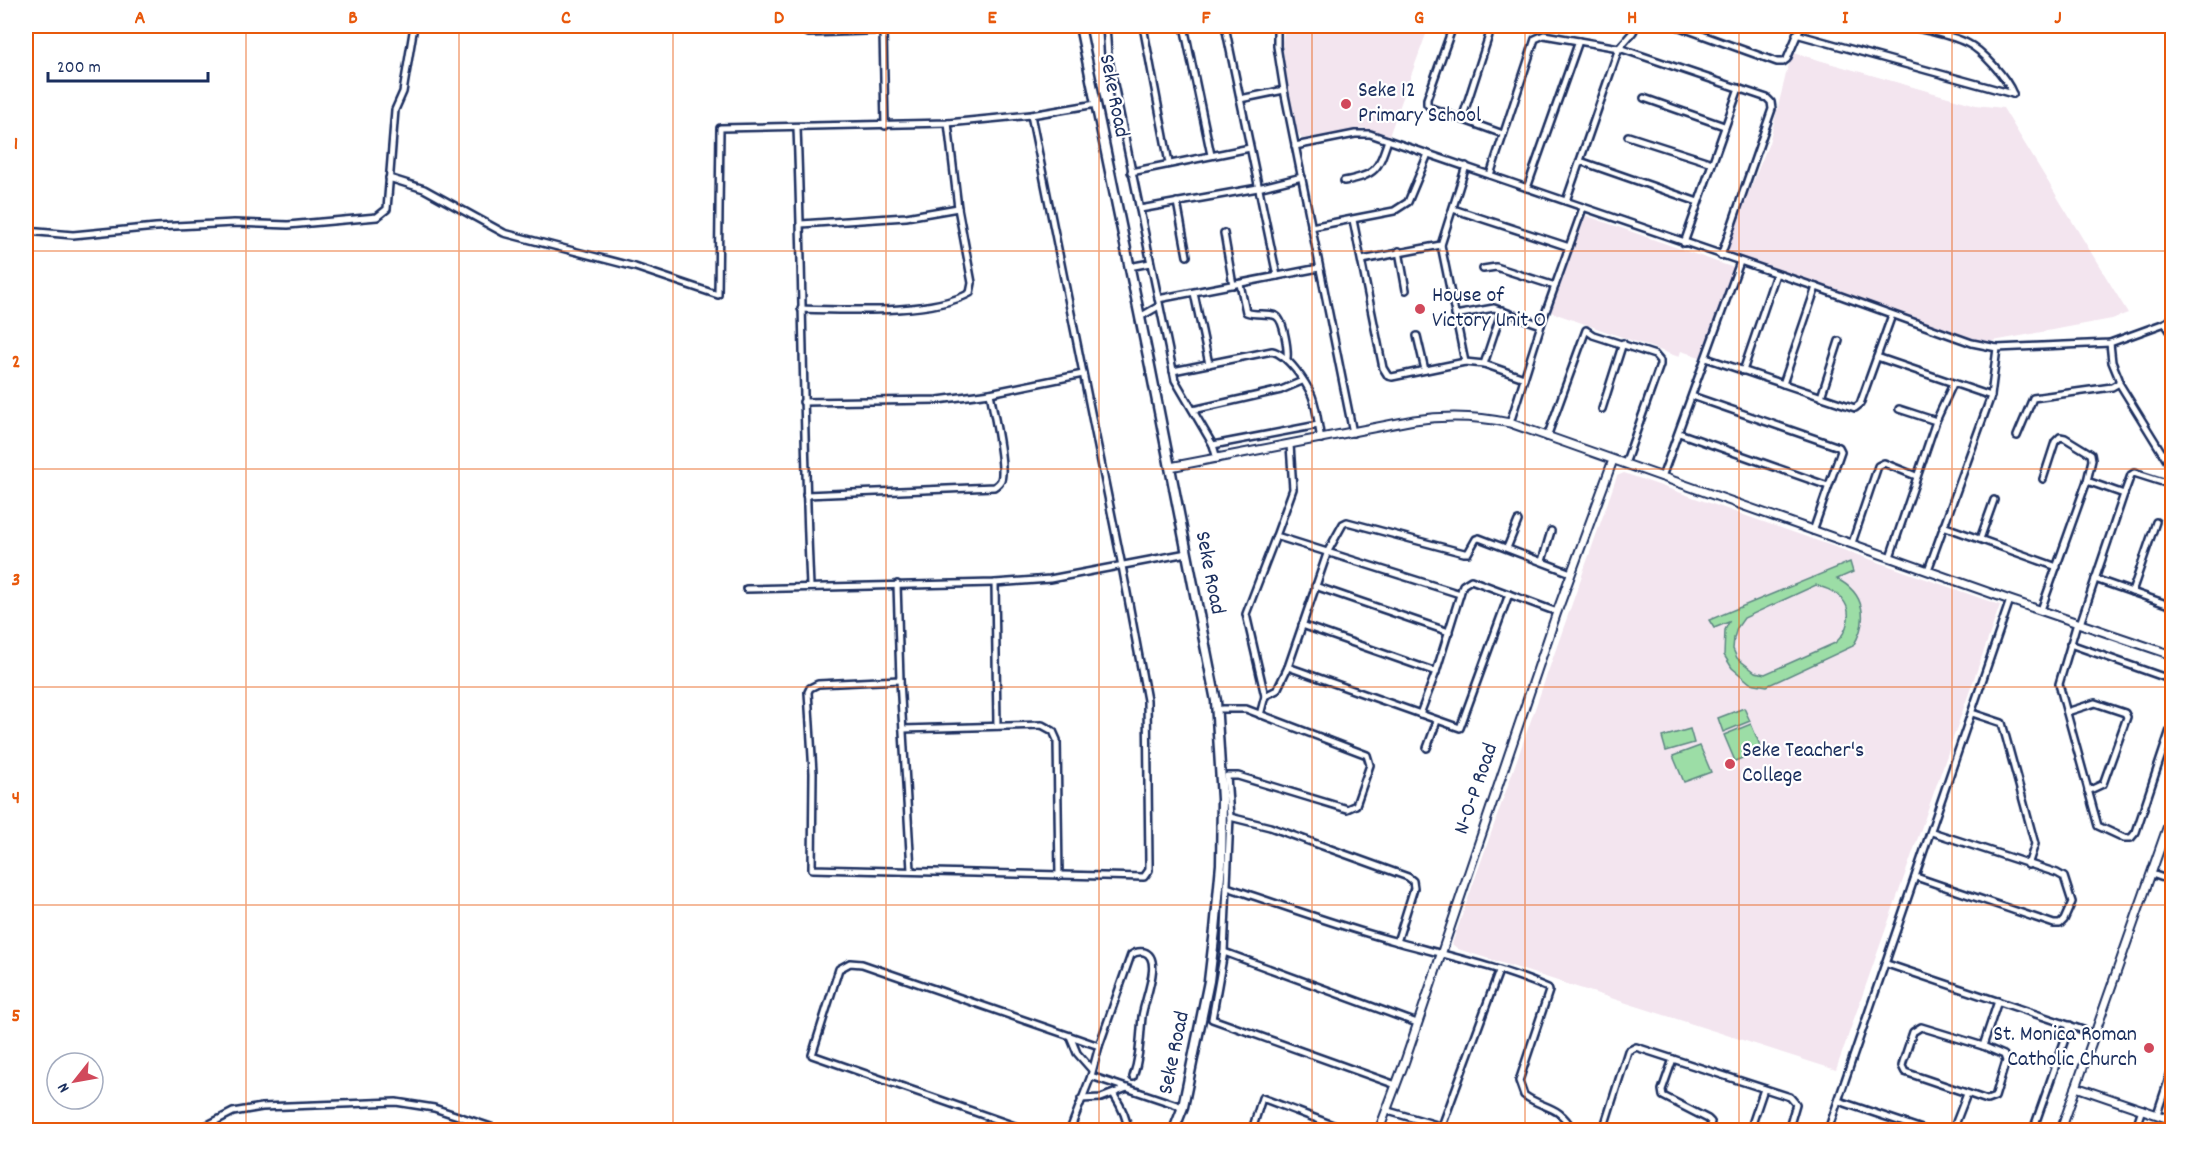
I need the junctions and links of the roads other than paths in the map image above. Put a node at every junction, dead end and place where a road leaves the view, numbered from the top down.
1 (414, 26) edge
2 (795, 26) edge
3 (973, 26) edge
4 (1080, 26) edge
5 (1107, 26) edge
6 (1143, 26) edge
7 (1184, 26) edge
8 (1225, 26) edge
9 (1277, 26) edge
10 (1453, 26) edge
11 (1492, 26) edge
12 (1636, 26) edge
13 (1677, 26) edge
14 (1798, 26) edge
15 (1908, 26) edge
16 (883, 31) junction
17 (1796, 34) junction
18 (1579, 41) junction
19 (1619, 48) junction
20 (1739, 88) junction
21 (1284, 90) junction
22 (1644, 98) dead end
23 (1240, 99) junction
24 (1096, 104) junction
25 (1031, 115) junction
26 (1462, 119) junction
27 (948, 123) junction
28 (885, 126) junction
29 (1724, 126) junction
30 (797, 128) junction
31 (1503, 134) junction
32 (1628, 136) dead end
33 (1388, 140) junction
34 (1295, 146) junction
35 (1250, 148) junction
36 (1428, 154) junction
37 (1211, 155) junction
38 (1580, 161) junction
39 (1168, 163) junction
40 (1712, 163) junction
41 (1466, 166) junction
42 (1131, 172) junction
43 (1490, 175) junction
44 (1302, 177) junction
45 (389, 178) junction
46 (1344, 181) dead end
47 (1258, 188) junction
48 (1527, 188) junction
49 (1566, 201) junction
50 (1177, 202) junction
51 (1698, 202) junction
52 (958, 208) junction
53 (1583, 208) junction
54 (1140, 209) junction
55 (1453, 209) junction
56 (1353, 220) junction
57 (801, 224) junction
58 (1311, 227) junction
59 (26, 231) edge
60 (1224, 233) dead end
61 (1684, 243) junction
62 (1441, 245) junction
63 (1569, 247) junction
64 (1399, 251) junction
65 (1187, 256) dead end
66 (1721, 256) junction
67 (1362, 260) junction
68 (1740, 262) junction
69 (1150, 263) junction
70 (1129, 267) junction
71 (1319, 268) junction
72 (1483, 269) dead end
73 (1776, 274) junction
74 (1277, 276) junction
75 (1240, 284) junction
76 (1233, 285) junction
77 (1555, 286) junction
78 (1816, 287) junction
79 (1406, 290) dead end
80 (1194, 293) junction
81 (1159, 303) junction
82 (801, 309) junction
83 (1502, 310) junction
84 (1455, 315) junction
85 (1892, 315) junction
86 (1138, 317) junction
87 (2172, 318) edge
88 (2165, 323) junction
89 (1541, 325) junction
90 (2172, 334) edge
91 (1417, 336) dead end
92 (1839, 341) dead end
93 (2110, 343) junction
94 (1623, 344) junction
95 (1997, 348) junction
96 (1706, 357) junction
97 (1877, 357) junction
98 (1287, 358) junction
99 (1465, 362) junction
100 (1209, 363) junction
101 (1484, 364) junction
102 (1425, 370) junction
103 (1173, 371) junction
104 (1743, 371) junction
105 (1083, 374) junction
106 (1524, 378) junction
107 (1302, 381) junction
108 (2119, 383) junction
109 (1783, 384) junction
110 (1953, 384) junction
111 (990, 393) junction
112 (1692, 396) junction
113 (1991, 396) junction
114 (1821, 397) junction
115 (803, 402) junction
116 (1602, 409) dead end
117 (1899, 409) dead end
118 (1193, 410) junction
119 (1936, 421) junction
120 (1510, 423) junction
121 (1318, 425) junction
122 (1353, 433) junction
123 (1679, 433) junction
124 (1547, 436) junction
125 (2017, 436) dead end
126 (1321, 439) junction
127 (1214, 445) junction
128 (1290, 445) junction
129 (1217, 459) junction
130 (1613, 460) junction
131 (1625, 464) junction
132 (1170, 467) junction
133 (2172, 469) edge
134 (1916, 476) junction
135 (1662, 477) junction
136 (2043, 479) dead end
137 (2087, 482) junction
138 (2172, 484) edge
139 (1828, 486) junction
140 (2124, 494) junction
141 (806, 495) junction
142 (1994, 500) dead end
143 (1518, 521) dead end
144 (2156, 522) dead end
145 (1943, 526) junction
146 (1551, 531) dead end
147 (1813, 531) junction
148 (1276, 536) junction
149 (1980, 539) junction
150 (1852, 543) junction
151 (1507, 548) junction
152 (1328, 551) junction
153 (1187, 553) junction
154 (1890, 557) junction
155 (1542, 561) junction
156 (1122, 566) junction
157 (2057, 567) junction
158 (1928, 570) junction
159 (1571, 573) junction
160 (2095, 579) junction
161 (897, 584) junction
162 (995, 584) junction
163 (810, 586) junction
164 (1316, 586) junction
165 (746, 589) dead end
166 (2132, 592) junction
167 (1460, 594) junction
168 (1509, 594) junction
169 (2010, 600) junction
170 (2172, 604) edge
171 (2041, 610) junction
172 (1557, 612) junction
173 (2079, 623) junction
174 (1302, 625) junction
175 (1449, 632) junction
176 (2070, 644) junction
177 (2172, 655) edge
178 (1288, 667) junction
179 (1436, 672) junction
180 (900, 680) junction
181 (2172, 680) edge
182 (1265, 696) junction
183 (1222, 709) dead end
184 (2067, 712) junction
185 (1972, 713) junction
186 (1419, 714) junction
187 (1260, 715) junction
188 (1437, 721) junction
189 (2172, 724) edge
190 (998, 726) junction
191 (903, 729) junction
192 (1427, 748) dead end
193 (2088, 791) junction
194 (2172, 814) edge
195 (1230, 818) junction
196 (1932, 832) junction
197 (2169, 836) edge
198 (2028, 865) junction
199 (911, 870) junction
200 (2152, 874) junction
201 (1059, 876) junction
202 (1916, 877) junction
203 (2172, 881) edge
204 (1227, 887) junction
205 (1397, 942) junction
206 (1224, 952) junction
207 (1441, 953) junction
208 (1887, 964) junction
209 (1499, 970) junction
210 (1998, 1001) junction
211 (1417, 1023) junction
212 (2070, 1025) junction
213 (2095, 1034) junction
214 (1070, 1036) junction
215 (1099, 1046) junction
216 (1983, 1046) junction
217 (1673, 1059) junction
218 (2172, 1069) edge
219 (1092, 1073) junction
220 (1133, 1077) dead end
221 (1396, 1085) junction
222 (2076, 1086) junction
223 (1127, 1088) junction
224 (1764, 1089) junction
225 (1967, 1094) junction
226 (1114, 1095) junction
227 (1081, 1099) junction
228 (1839, 1101) junction
229 (1182, 1107) junction
230 (2142, 1109) junction
231 (1388, 1111) junction
232 (2157, 1114) junction
233 (2172, 1120) edge
234 (1442, 1126) junction
235 (1789, 1128) dead end
236 (198, 1131) edge
237 (500, 1131) edge
238 (1026, 1131) edge
239 (1070, 1131) edge
240 (1128, 1131) edge
241 (1174, 1131) edge
242 (1252, 1131) edge
243 (1346, 1131) edge
244 (1379, 1131) edge
245 (1454, 1131) edge
246 (1573, 1131) edge
247 (1603, 1131) edge
248 (1709, 1131) edge
249 (1750, 1131) edge
250 (1828, 1131) edge
251 (1925, 1131) edge
252 (1953, 1131) edge
253 (2033, 1131) edge
254 (2061, 1131) edge
255 (2134, 1131) edge

1 - 45 street
2 - 16 street
3 - 16 street
4 - 24 main road, Seke Road
5 - 42 street
6 - 39 street
7 - 37 street
8 - 23 street
9 - 21 street
10 - 26 street
11 - 26 street
12 - 19 street
13 - 17 street
14 - 17 street
15 - 17 street
16 - 28 street
18 - 19 street
18 - 31 street
18 - 48 street
19 - 20 street
19 - 38 street
20 - 29 street
20 - 66 street
21 - 23 street
21 - 34 street
22 - 29 street
23 - 35 street
24 - 25 street
24 - 70 main road, Seke Road
25 - 27 street
25 - 105 street
26 - 31 street
27 - 28 street
27 - 52 street
28 - 30 street
29 - 40 street
30 - 45 street
30 - 57 street
31 - 43 street
32 - 40 street
33 - 34 street
33 - 36 street
33 - 46 street
34 - 44 street
35 - 37 street
35 - 47 street
36 - 41 street
36 - 56 street
37 - 39 street
38 - 49 street
38 - 51 street
39 - 42 street
40 - 51 street
41 - 43 street
41 - 55 street
42 - 54 street
43 - 48 street
44 - 47 street
44 - 58 street
45 - 59 street
47 - 50 street
47 - 74 street
48 - 49 street
49 - 53 street
50 - 54 street
50 - 65 street
51 - 61 street
52 - 57 street
52 - 82 street
53 - 61 street
53 - 63 street
54 - 69 street
55 - 62 street
55 - 63 street
56 - 58 street
56 - 67 street
57 - 82 street
58 - 71 street
60 - 76 street
61 - 66 street
62 - 64 street
62 - 84 street
63 - 77 street
64 - 67 street
64 - 79 street
66 - 68 street
67 - 102 street
68 - 73 street
68 - 96 street
69 - 70 street
69 - 81 street
70 - 86 main road, Seke Road
71 - 74 street
71 - 122 street
72 - 77 street
73 - 78 street
73 - 104 street
74 - 75 street
75 - 76 street
75 - 98 street
76 - 80 street
77 - 89 street
78 - 85 street
78 - 109 street
80 - 81 street
80 - 100 street
81 - 86 street
81 - 103 street
82 - 115 street
83 - 84 street
83 - 89 street
83 - 101 street
84 - 99 street
85 - 95 street
85 - 97 street
86 - 132 main road, Seke Road
87 - 88 street
88 - 90 street
88 - 93 street
89 - 106 street
91 - 102 street
92 - 114 street
93 - 95 street
93 - 108 street
94 - 116 street
94 - 124 street
94 - 131 street
95 - 113 street
96 - 104 street
96 - 112 street
97 - 110 street
97 - 114 street
98 - 100 street
98 - 107 street
99 - 101 street
99 - 102 street
100 - 103 street
101 - 106 street
103 - 118 street
104 - 109 street
105 - 111 street
105 - 156 street
106 - 120 street
107 - 118 street
107 - 121 street
108 - 125 street
108 - 133 street
109 - 114 street
110 - 113 street
110 - 119 street
111 - 115 street
111 - 141 street
112 - 123 street
112 - 139 street
113 - 145 street
115 - 141 street
117 - 119 street
118 - 127 street
119 - 134 street
120 - 122 street
120 - 124 street
121 - 126 street
121 - 127 street
122 - 126 street
123 - 135 street
123 - 139 street
124 - 130 street
126 - 128 street
127 - 129 street
128 - 129 street
128 - 148 street
129 - 132 street
130 - 131 street
130 - 159 street, N-O-P Road
131 - 135 street
132 - 153 main road, Seke Road
134 - 150 street
134 - 154 street
135 - 147 street
136 - 137 street
137 - 140 street
137 - 157 street
138 - 140 street
139 - 147 street
140 - 160 street
141 - 163 street
142 - 149 street
143 - 151 street
144 - 166 street
145 - 149 street
145 - 158 street
146 - 155 street
147 - 150 street
148 - 152 street
148 - 182 street
149 - 157 street
150 - 154 street
151 - 152 street
151 - 155 street
152 - 164 street
152 - 167 street
153 - 156 street
153 - 229 main road, Seke Road
154 - 158 street
155 - 159 street
156 - 162 street
156 - 201 street
157 - 171 street
158 - 169 street
159 - 172 street, N-O-P Road
160 - 166 street
160 - 173 street
161 - 162 street
161 - 163 street
161 - 180 street
162 - 190 street
163 - 165 street
164 - 174 street
164 - 175 street
166 - 170 street
167 - 168 street
167 - 175 street
168 - 172 street
168 - 188 street
169 - 171 street
169 - 185 street
171 - 173 street
172 - 207 street, N-O-P Road
173 - 176 street
173 - 177 street
174 - 178 street
174 - 179 street
175 - 179 street
176 - 181 street
176 - 184 street
178 - 182 street
178 - 186 street
179 - 186 street
180 - 191 street
180 - 199 street
182 - 187 street
183 - 187 street
184 - 193 street
184 - 193 street
185 - 196 street
185 - 198 street
186 - 188 street
187 - 195 street
188 - 192 street
189 - 193 street
190 - 191 street
190 - 201 street
191 - 199 street
194 - 197 street
195 - 204 street
195 - 205 street
196 - 198 street
196 - 202 street
197 - 200 street
198 - 202 street
199 - 201 street
200 - 203 street
200 - 213 street
202 - 208 street
204 - 205 street
204 - 206 street
205 - 207 street
206 - 211 street
206 - 221 street
207 - 209 street
207 - 211 street, N-O-P Road
208 - 210 street
208 - 228 street
209 - 234 street
209 - 246 street
210 - 212 street
210 - 216 street
211 - 221 street, N-O-P Road
212 - 213 street
212 - 253 street
213 - 222 street
214 - 215 street
214 - 219 street
214 - 238 street
215 - 219 street
215 - 220 street
216 - 225 street
216 - 225 street
217 - 224 street
217 - 247 street
217 - 248 street
218 - 232 street
219 - 223 street
219 - 227 street
221 - 231 street, N-O-P Road
222 - 230 street
222 - 254 street
223 - 226 street
223 - 229 street
224 - 235 street
224 - 249 street
225 - 252 street
226 - 227 street
226 - 240 street
227 - 239 street
228 - 250 street
228 - 251 street
229 - 241 main road, Seke Road
230 - 232 street
230 - 255 street
231 - 234 street
231 - 244 street, N-O-P Road
232 - 233 street
234 - 245 street
236 - 237 street
242 - 243 street

